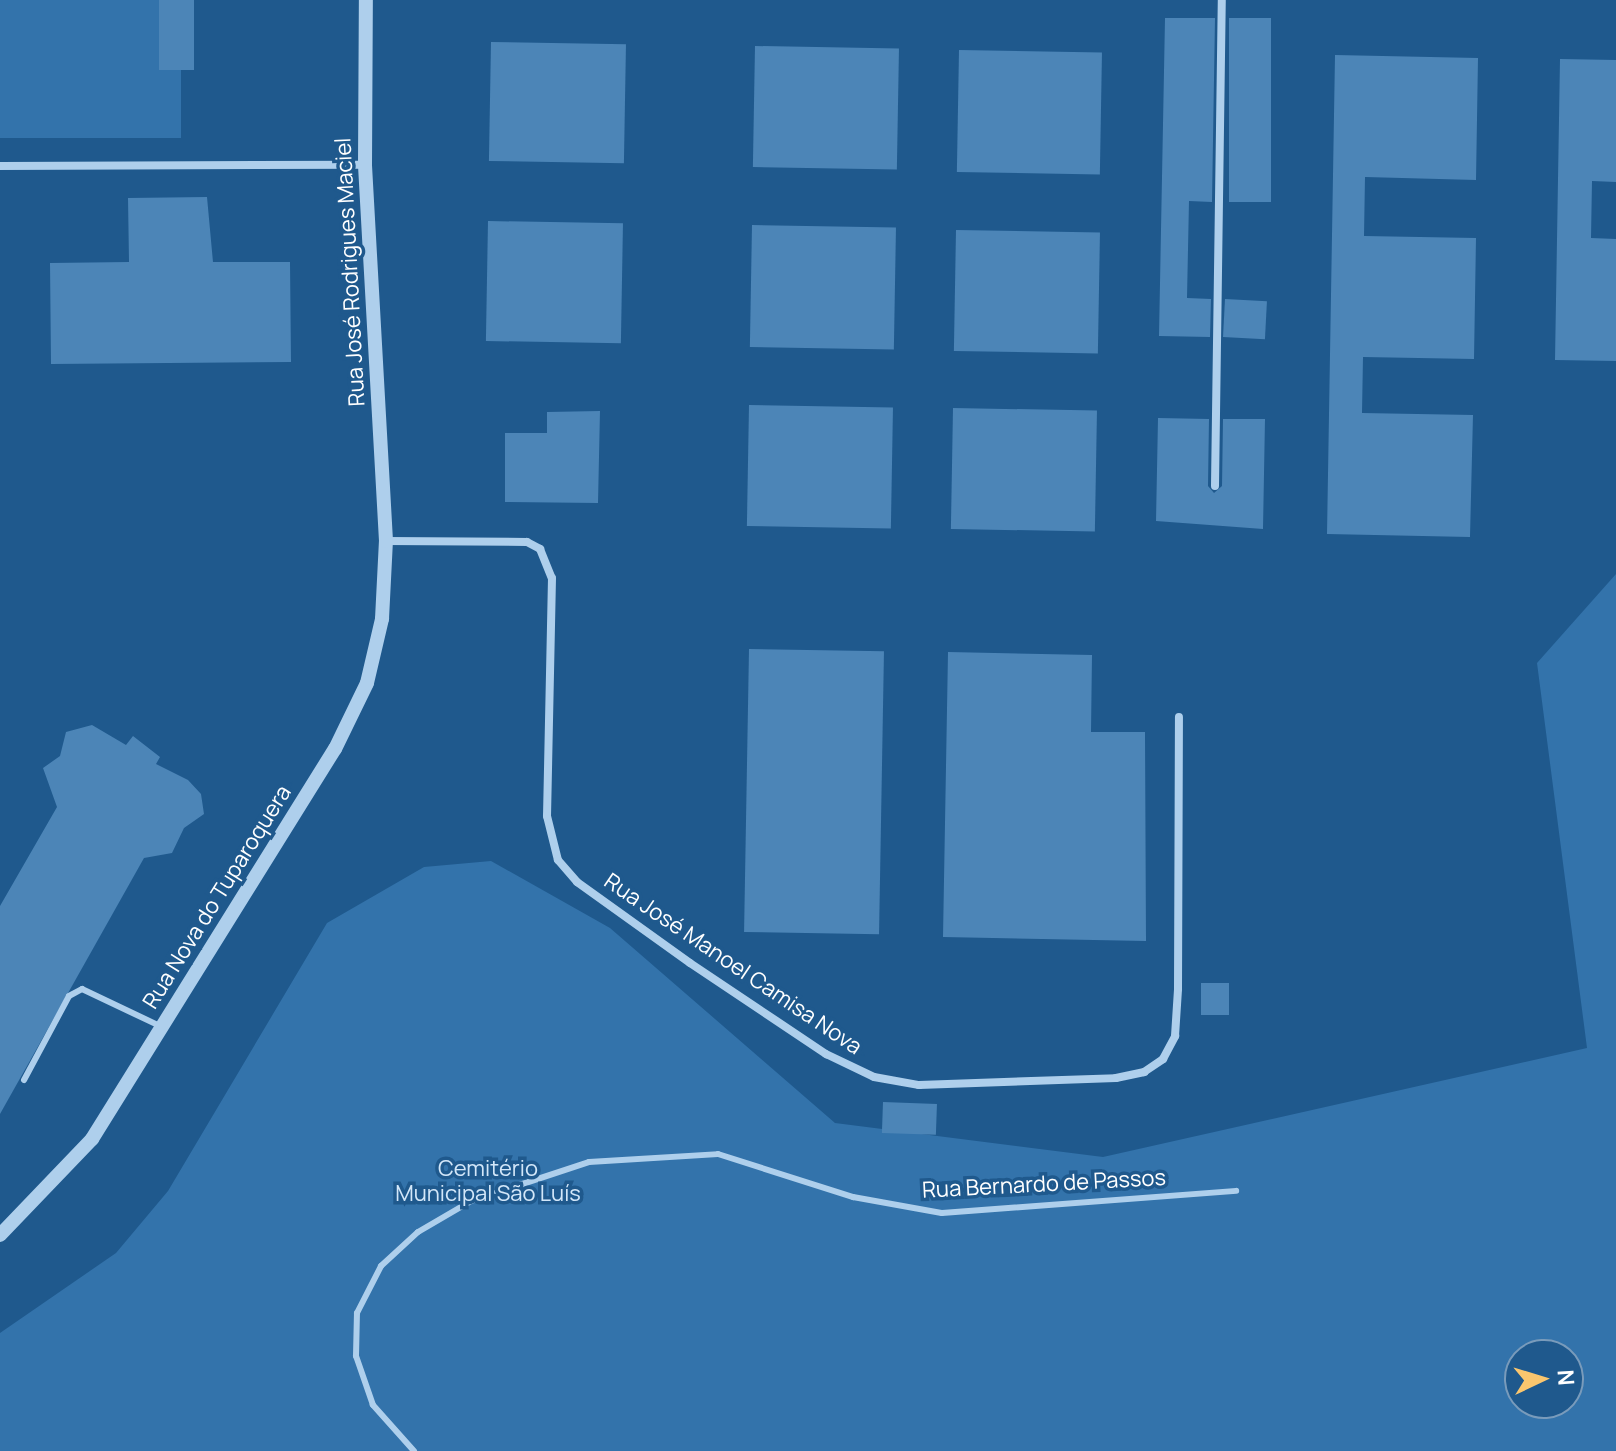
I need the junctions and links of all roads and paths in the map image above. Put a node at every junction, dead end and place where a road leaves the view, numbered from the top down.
1 (366, 0) edge
2 (1222, 0) edge
3 (365, 165) junction
4 (0, 166) edge
5 (1215, 486) dead end
6 (386, 541) junction
7 (1179, 717) dead end
8 (161, 1028) junction
9 (24, 1080) dead end
10 (1236, 1191) dead end
11 (0, 1235) edge
12 (414, 1451) edge

1 - 3 street, Rua José Rodrigues Maciel
2 - 5 street
3 - 4 street
3 - 6 street, Rua José Rodrigues Maciel
6 - 7 street, Rua José Manoel Camisa Nova
6 - 8 street, Rua Nova do Tuparoquera
8 - 9 lane
8 - 11 street, Rua Nova do Tuparoquera
10 - 12 lane, Rua Bernardo de Passos

